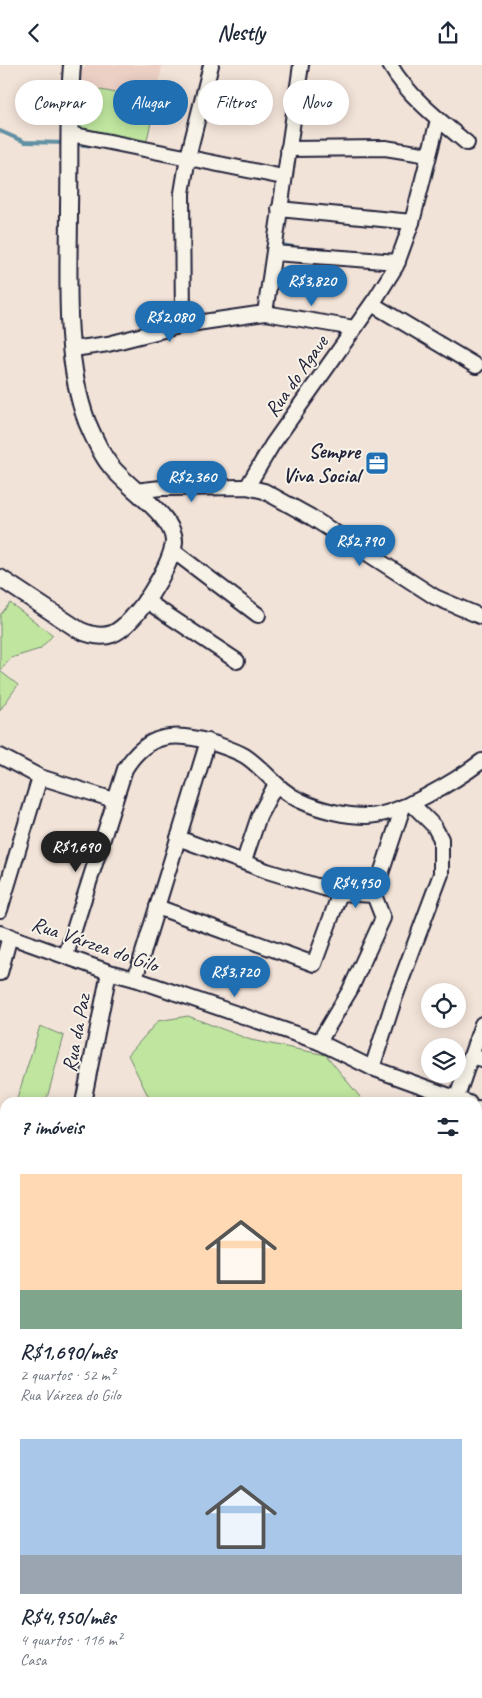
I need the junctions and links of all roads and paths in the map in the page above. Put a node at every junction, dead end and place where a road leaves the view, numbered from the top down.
1 (72, 65) edge
2 (211, 65) edge
3 (301, 65) edge
4 (390, 65) edge
5 (438, 120) junction
6 (70, 140) junction
7 (466, 143) dead end
8 (288, 149) junction
9 (429, 155) junction
10 (188, 157) junction
11 (283, 177) junction
12 (280, 209) junction
13 (412, 222) junction
14 (274, 253) junction
15 (398, 261) junction
16 (372, 304) junction
17 (265, 313) junction
18 (183, 325) junction
19 (354, 329) junction
20 (72, 349) junction
21 (476, 366) dead end
22 (247, 487) junction
23 (135, 491) junction
24 (173, 545) junction
25 (0, 578) edge
26 (145, 600) junction
27 (258, 615) dead end
28 (482, 617) edge
29 (237, 661) dead end
30 (208, 741) junction
31 (0, 757) edge
32 (482, 761) edge
33 (40, 777) junction
34 (276, 784) junction
35 (114, 800) junction
36 (407, 805) junction
37 (178, 838) junction
38 (244, 861) junction
39 (340, 893) junction
40 (374, 895) junction
41 (157, 907) junction
42 (0, 910) edge
43 (5, 934) edge
44 (66, 955) junction
45 (109, 972) junction
46 (0, 973) edge
47 (136, 979) junction
48 (482, 1024) edge
49 (319, 1042) junction
50 (476, 1058) edge
51 (372, 1068) junction
52 (84, 1097) edge
53 (454, 1097) edge
54 (464, 1097) edge

1 - 6 street
2 - 10 street
3 - 8 street
4 - 5 street
5 - 7 street
5 - 9 street, Rua do Agave
6 - 10 street
6 - 20 street
8 - 9 street
8 - 11 street
9 - 13 street, Rua do Agave
10 - 11 street
10 - 18 street
11 - 12 street
12 - 13 street
12 - 14 street
13 - 15 street, Rua do Agave
14 - 15 street
14 - 17 street
15 - 16 street, Rua do Agave
16 - 19 street, Rua do Agave
16 - 21 street
17 - 18 street
17 - 19 street
18 - 20 street
19 - 22 street, Rua do Agave
20 - 23 street
22 - 23 street
22 - 28 street
23 - 24 street
24 - 26 street
24 - 27 street
25 - 26 street
26 - 29 street
30 - 34 street
30 - 35 street
30 - 37 street
31 - 33 street
32 - 36 street
33 - 35 street
33 - 42 street
34 - 36 street
34 - 38 street
35 - 44 street
36 - 40 street
36 - 51 street
37 - 38 street
37 - 41 street
38 - 39 street
39 - 40 street
39 - 41 street
40 - 49 street
41 - 47 street
43 - 44 street, Rua Várzea do Gilo
43 - 46 street
44 - 45 street, Rua Várzea do Gilo
45 - 47 street, Rua Várzea do Gilo
45 - 52 street, Rua da Paz
47 - 49 street, Rua Várzea do Gilo
48 - 50 street
49 - 51 street, Rua Várzea do Gilo
50 - 54 street
51 - 53 street, Rua Várzea do Gilo

